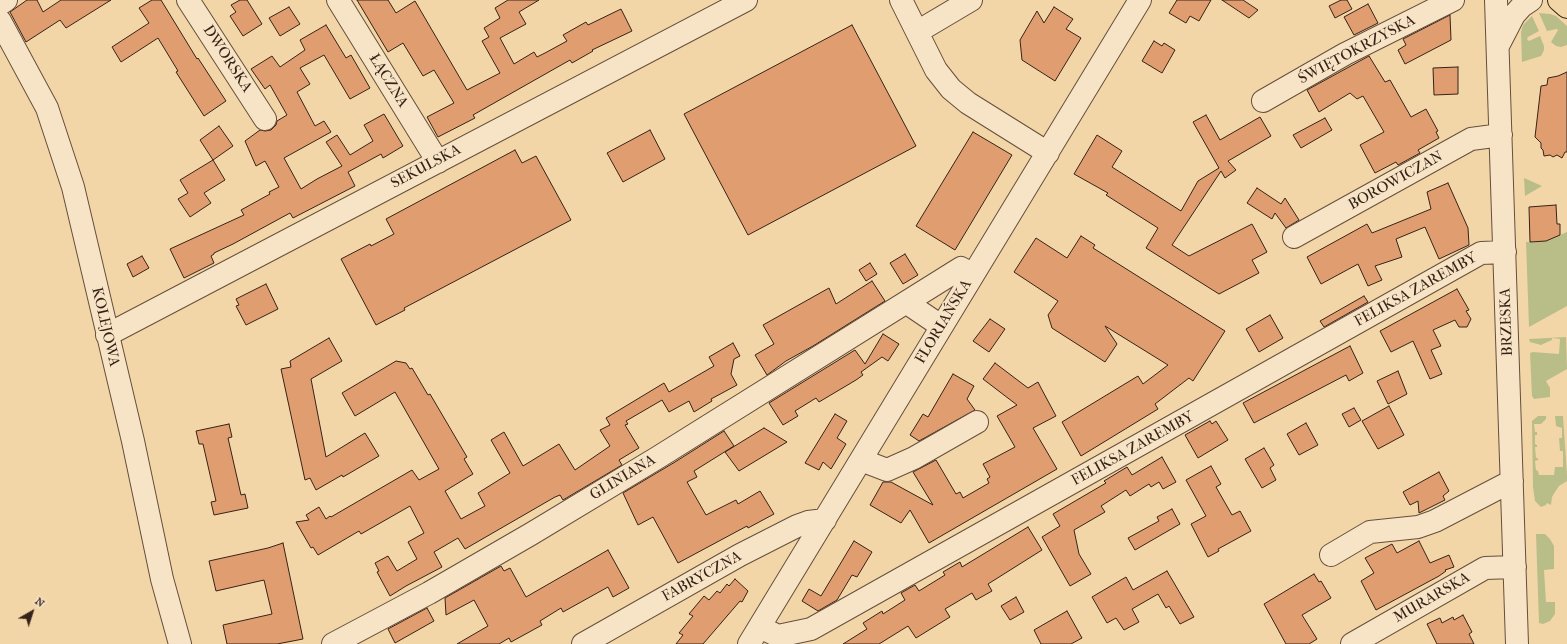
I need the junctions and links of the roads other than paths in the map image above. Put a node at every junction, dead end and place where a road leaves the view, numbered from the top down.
1 (6, 0) edge
2 (188, 0) edge
3 (338, 0) edge
4 (746, 0) edge
5 (901, 0) edge
6 (971, 0) edge
7 (1140, 0) edge
8 (1453, 0) edge
9 (1496, 0) edge
10 (1531, 0) edge
11 (0, 4) edge
12 (717, 7) edge
13 (0, 21) edge
14 (917, 32) junction
15 (1498, 45) junction
16 (1263, 101) dead end
17 (265, 119) dead end
18 (1501, 135) junction
19 (1048, 153) junction
20 (438, 162) junction
21 (1294, 237) dead end
22 (1505, 252) junction
23 (967, 271) junction
24 (907, 303) junction
25 (941, 326) junction
26 (107, 335) junction
27 (977, 422) dead end
28 (861, 460) junction
29 (1512, 481) junction
30 (825, 520) junction
31 (1331, 555) dead end
32 (1515, 567) junction
33 (754, 635) edge
34 (180, 644) edge
35 (333, 644) edge
36 (583, 644) edge
37 (1352, 644) edge
38 (1517, 644) edge

1 - 11 street
2 - 17 street, DWORSKA
3 - 20 street, ŁĄCZNA
4 - 12 street, SEKULSKA
5 - 14 street
6 - 14 street
7 - 19 street, FLORIAŃSKA
8 - 16 street, ŚWIĘTOKRZYSKA
9 - 15 street, BRZESKA
10 - 15 street
12 - 20 street, SEKULSKA
13 - 26 street, KOLEJOWA
14 - 19 street
15 - 18 street, BRZESKA
18 - 21 street, BOROWICZAN
18 - 22 street, BRZESKA
19 - 23 street, FLORIAŃSKA
20 - 26 street, SEKULSKA
22 - 29 street, BRZESKA
22 - 33 street, FELIKSA ZAREMBY
23 - 24 street, GLINIANA
23 - 25 street, FLORIAŃSKA
24 - 25 street
24 - 35 street, GLINIANA
25 - 28 street, FLORIAŃSKA
26 - 34 street, KOLEJOWA
27 - 28 street
28 - 30 street, FLORIAŃSKA
29 - 31 street
29 - 32 street, BRZESKA
30 - 33 street, FLORIAŃSKA
30 - 36 street, FABRYCZNA
32 - 37 street, MURARSKA
32 - 38 street, BRZESKA

